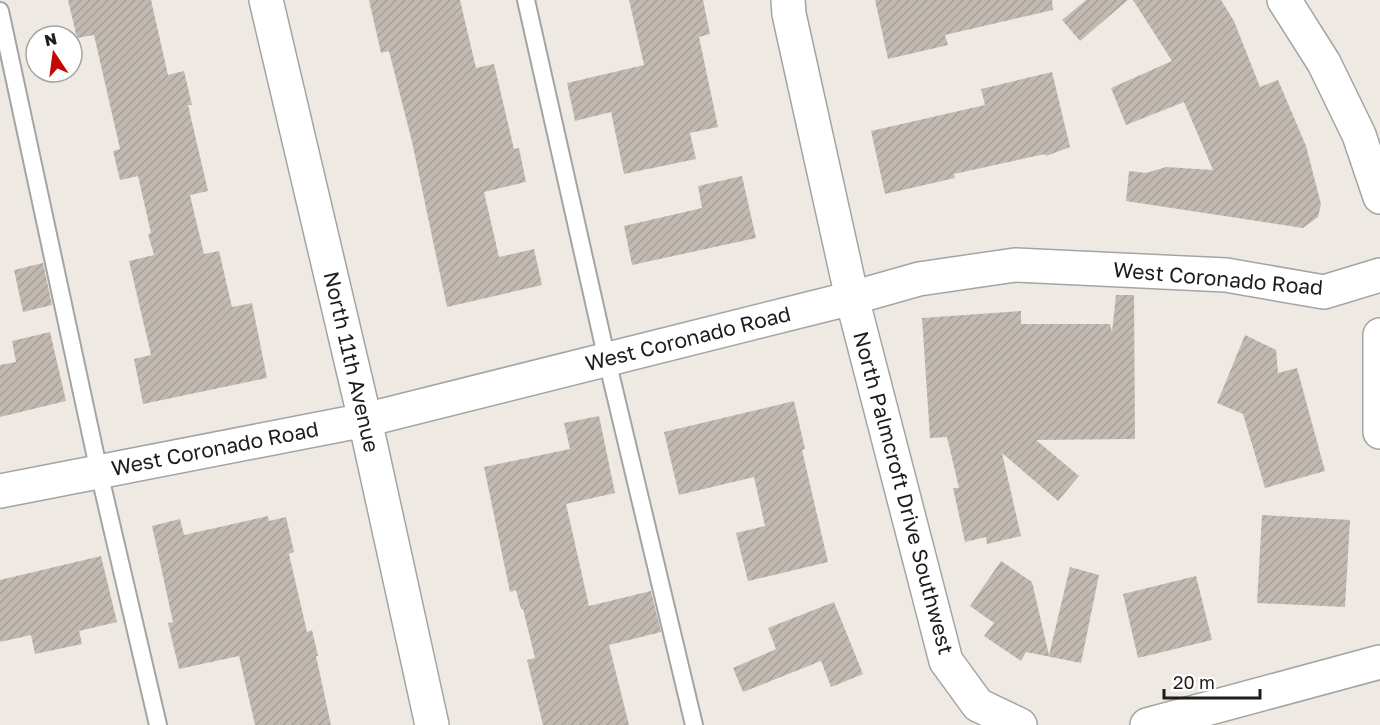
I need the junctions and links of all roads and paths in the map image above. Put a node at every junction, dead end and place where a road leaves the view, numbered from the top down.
1 (266, 0) edge
2 (526, 0) edge
3 (788, 0) edge
4 (1284, 0) edge
5 (0, 11) edge
6 (1380, 197) edge
7 (1380, 275) edge
8 (852, 298) junction
9 (1380, 334) edge
10 (607, 360) junction
11 (365, 420) junction
12 (1380, 432) edge
13 (99, 472) junction
14 (0, 491) edge
15 (1380, 662) edge
16 (158, 725) edge
17 (432, 725) edge
18 (694, 725) edge
19 (1020, 725) edge
20 (1147, 725) edge

1 - 11 street, North 11th Avenue
2 - 10 lane
3 - 8 street, North Palmcroft Drive Southwest
4 - 6 street
5 - 13 lane
7 - 8 street, West Coronado Road
8 - 10 street, West Coronado Road
8 - 19 street, North Palmcroft Drive Southwest
9 - 12 street
10 - 11 street, West Coronado Road
10 - 18 lane
11 - 13 street, West Coronado Road
11 - 17 street, North 11th Avenue
13 - 14 street, West Coronado Road
13 - 16 lane
15 - 20 street

